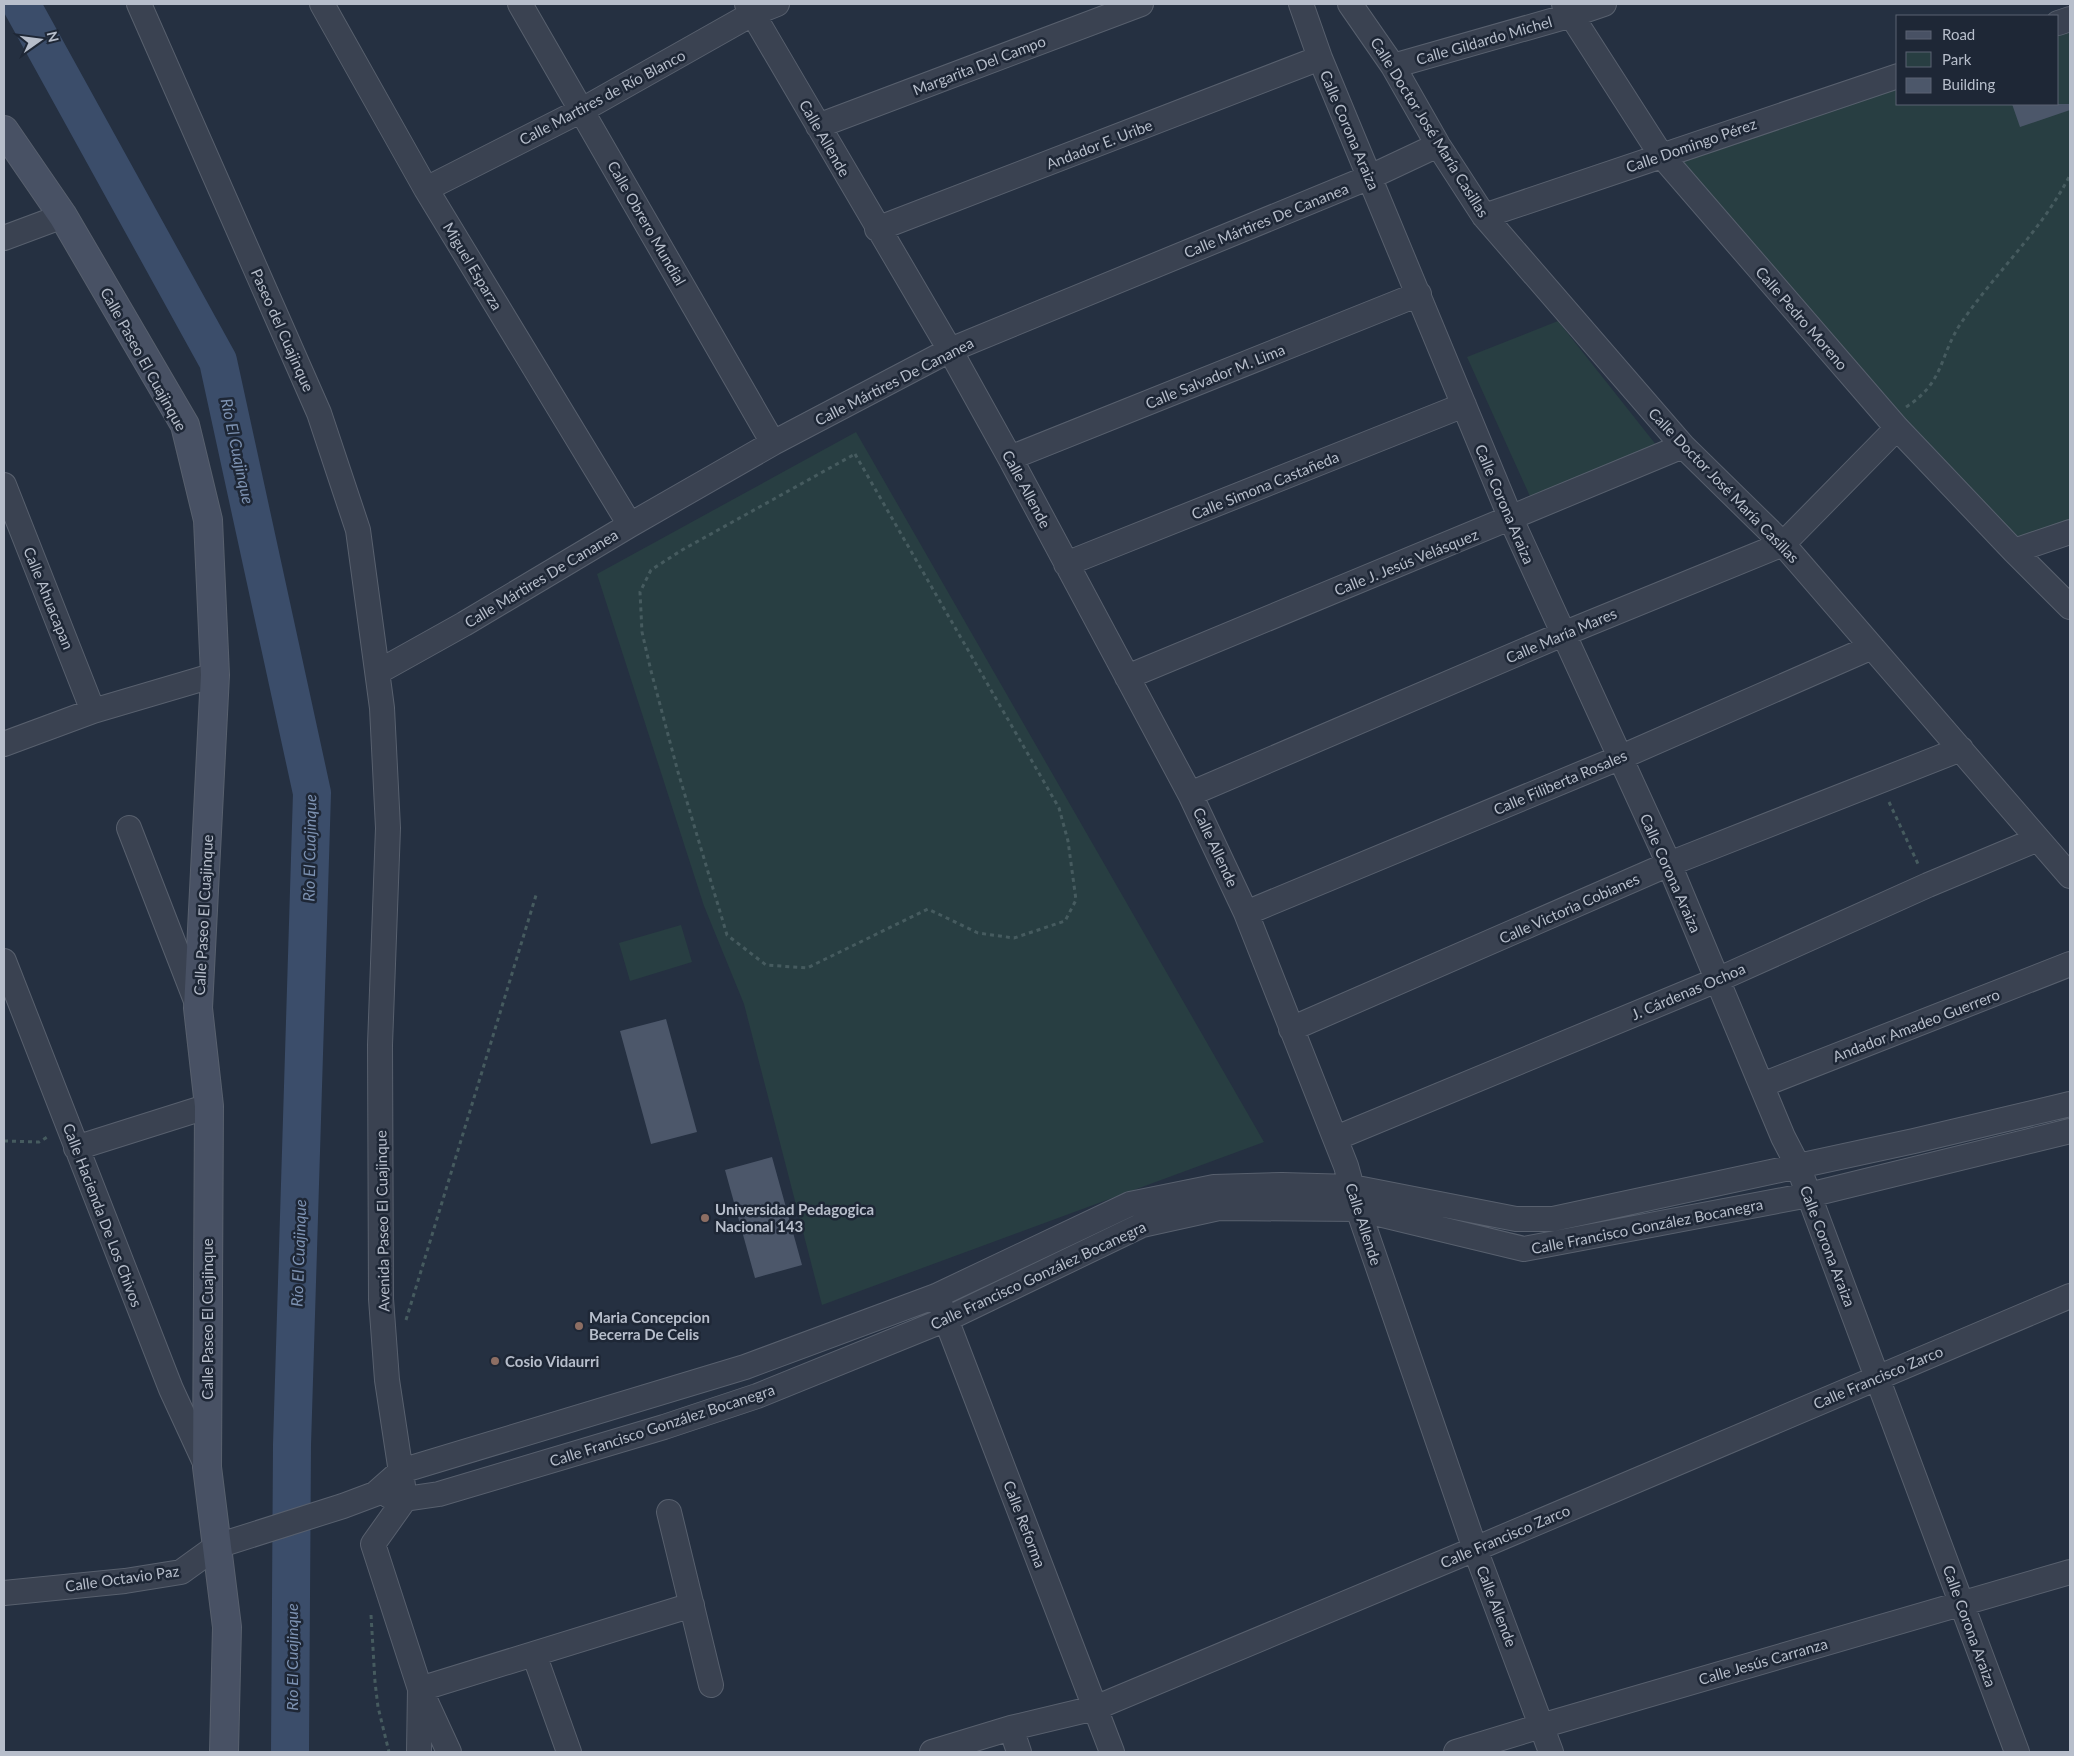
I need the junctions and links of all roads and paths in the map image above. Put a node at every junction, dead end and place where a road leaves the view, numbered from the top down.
1 (139, 4) edge
2 (322, 4) edge
3 (520, 4) edge
4 (777, 4) edge
5 (1141, 4) edge
6 (1301, 4) edge
7 (1350, 4) edge
8 (1604, 4) edge
9 (750, 9) edge
10 (1568, 9) edge
11 (1320, 58) junction
12 (1393, 66) junction
13 (1896, 77) edge
14 (582, 110) junction
15 (818, 126) junction
16 (4, 130) edge
17 (1438, 145) junction
18 (1661, 155) junction
19 (2070, 175) edge
20 (1370, 177) junction
21 (426, 188) junction
22 (63, 216) junction
23 (1484, 216) junction
24 (878, 229) junction
25 (4, 238) edge
26 (1419, 294) junction
27 (950, 350) junction
28 (1464, 406) junction
29 (1900, 418) junction
30 (773, 443) junction
31 (1683, 446) junction
32 (1010, 458) junction
33 (4, 485) edge
34 (1511, 519) junction
35 (630, 525) junction
36 (2070, 532) edge
37 (1783, 544) junction
38 (2014, 552) junction
39 (1066, 564) junction
40 (2070, 607) edge
41 (1563, 634) junction
42 (1872, 647) junction
43 (378, 672) junction
44 (214, 675) junction
45 (1127, 676) junction
46 (93, 710) junction
47 (4, 744) edge
48 (1960, 749) junction
49 (1619, 758) junction
50 (1879, 781) junction
51 (1190, 794) junction
52 (1059, 808) joint
53 (129, 828) dead end
54 (2038, 839) junction
55 (1669, 864) junction
56 (2070, 876) edge
57 (1928, 885) junction
58 (538, 892) dead end
59 (1246, 913) junction
60 (4, 961) edge
61 (2070, 964) edge
62 (1717, 980) junction
63 (198, 1008) junction
64 (1291, 1029) junction
65 (1762, 1085) junction
66 (2070, 1104) edge
67 (209, 1106) junction
68 (68, 1126) junction
69 (2070, 1131) edge
70 (1336, 1138) junction
71 (4, 1141) edge
72 (76, 1148) junction
73 (1798, 1166) junction
74 (1809, 1195) junction
75 (1355, 1198) junction
76 (936, 1296) junction
77 (2070, 1296) edge
78 (947, 1319) junction
79 (404, 1324) dead end
80 (745, 1367) junction
81 (1877, 1377) junction
82 (757, 1396) junction
83 (207, 1467) junction
84 (401, 1471) junction
85 (375, 1494) junction
86 (405, 1499) junction
87 (670, 1512) dead end
88 (228, 1542) junction
89 (1475, 1549) junction
90 (2070, 1572) edge
91 (4, 1593) edge
92 (1961, 1603) junction
93 (692, 1605) junction
94 (370, 1609) dead end
95 (534, 1654) junction
96 (711, 1685) dead end
97 (420, 1690) junction
98 (1095, 1708) junction
99 (1541, 1726) junction
100 (1011, 1728) junction
101 (224, 1752) edge
102 (389, 1752) edge
103 (420, 1752) edge
104 (449, 1752) edge
105 (570, 1752) edge
106 (932, 1752) edge
107 (1019, 1752) edge
108 (1112, 1752) edge
109 (1456, 1752) edge
110 (1551, 1752) edge
111 (2017, 1752) edge

1 - 43 street, Paseo del Cuajinque
2 - 21 street, Miguel Esparza
3 - 14 street, Calle Obrero Mundial
4 - 9 street, Calle Martires de Río Blanco
5 - 15 street, Margarita Del Campo
6 - 11 street, Calle Corona Araiza
7 - 12 street, Calle Doctor José María Casillas
8 - 10 street, Calle Gildardo Michel
9 - 14 street, Calle Martires de Río Blanco
9 - 15 street, Calle Allende
10 - 12 street, Calle Gildardo Michel
10 - 18 street, Calle Pedro Moreno
11 - 20 street, Calle Corona Araiza
11 - 24 street, Andador E. Uribe
12 - 17 street, Calle Doctor José María Casillas
13 - 18 street, Calle Domingo Pérez
14 - 21 street, Calle Martires de Río Blanco
14 - 30 street, Calle Obrero Mundial
15 - 24 street, Calle Allende
16 - 22 street, Calle Paseo El Cuajinque
17 - 20 street, Calle Mártires De Cananea
17 - 23 street, Calle Doctor José María Casillas
18 - 23 street, Calle Domingo Pérez
18 - 29 street, Calle Pedro Moreno
19 - 29 path
20 - 26 street, Calle Corona Araiza
20 - 27 street, Calle Mártires De Cananea
21 - 35 street, Miguel Esparza
22 - 25 street
22 - 44 street, Calle Paseo El Cuajinque
23 - 31 street, Calle Doctor José María Casillas
24 - 27 street, Calle Allende
26 - 28 street, Calle Corona Araiza
26 - 32 street, Calle Salvador M. Lima
27 - 30 street, Calle Mártires De Cananea
27 - 32 street, Calle Allende
28 - 34 street, Calle Corona Araiza
28 - 39 street, Calle Simona Castañeda
29 - 37 street, Calle María Mares
29 - 38 street, Calle Pedro Moreno
30 - 35 street, Calle Mártires De Cananea
31 - 34 street, Calle J. Jesús Velásquez
31 - 37 street, Calle Doctor José María Casillas
32 - 39 street, Calle Allende
33 - 46 street, Calle Ahuacapan
34 - 41 street, Calle Corona Araiza
34 - 45 street, Calle J. Jesús Velásquez
35 - 43 street, Calle Mártires De Cananea
36 - 38 street
37 - 41 street, Calle María Mares
37 - 42 street, Calle Doctor José María Casillas
38 - 40 street, Calle Pedro Moreno
39 - 45 street, Calle Allende
41 - 49 street, Calle Corona Araiza
41 - 51 street, Calle María Mares
42 - 48 street, Calle Doctor José María Casillas
42 - 49 street, Calle Filiberta Rosales
43 - 84 street, Avenida Paseo El Cuajinque
44 - 46 street
44 - 63 street, Calle Paseo El Cuajinque
45 - 51 street, Calle Allende
46 - 47 street
48 - 50 street, Calle Victoria Cobianes
48 - 54 street, Calle Doctor José María Casillas
49 - 55 street, Calle Corona Araiza
49 - 59 street, Calle Filiberta Rosales
50 - 55 street, Calle Victoria Cobianes
50 - 57 path
51 - 59 street, Calle Allende
52 - 52 path
53 - 63 street
54 - 56 street, Calle Doctor José María Casillas
54 - 57 street, J. Cárdenas Ochoa
55 - 62 street, Calle Corona Araiza
55 - 64 street, Calle Victoria Cobianes
57 - 62 street, J. Cárdenas Ochoa
58 - 79 path
59 - 64 street, Calle Allende
60 - 68 street, Calle Hacienda De Los Chivos
61 - 65 street, Andador Amadeo Guerrero
62 - 65 street, Calle Corona Araiza
62 - 70 street, J. Cárdenas Ochoa
63 - 67 street, Calle Paseo El Cuajinque
64 - 70 street, Calle Allende
65 - 73 street, Calle Corona Araiza
66 - 73 street, Calle Francisco González Bocanegra
67 - 72 street
67 - 83 street, Calle Paseo El Cuajinque
68 - 71 path
68 - 72 street, Calle Hacienda De Los Chivos
69 - 74 street, Calle Francisco González Bocanegra
70 - 75 street, Calle Allende
72 - 83 street, Calle Hacienda De Los Chivos
73 - 74 street, Calle Corona Araiza
73 - 75 street, Calle Francisco González Bocanegra
74 - 75 street, Calle Francisco González Bocanegra
74 - 81 street, Calle Corona Araiza
75 - 76 street, Calle Francisco González Bocanegra
75 - 78 street, Calle Francisco González Bocanegra
75 - 89 street, Calle Allende
76 - 78 street, Calle Reforma
76 - 80 street, Calle Francisco González Bocanegra
77 - 81 street, Calle Francisco Zarco
78 - 82 street, Calle Francisco González Bocanegra
78 - 98 street, Calle Reforma
80 - 82 street
80 - 84 street, Calle Francisco González Bocanegra
81 - 89 street, Calle Francisco Zarco
81 - 92 street, Calle Corona Araiza
82 - 86 street, Calle Francisco González Bocanegra
83 - 88 street, Calle Paseo El Cuajinque
84 - 85 street, Calle Octavio Paz
84 - 86 street, Avenida Paseo El Cuajinque
85 - 86 street
85 - 88 street, Calle Octavio Paz
86 - 97 street
87 - 93 street
88 - 91 street, Calle Octavio Paz
88 - 101 street, Calle Paseo El Cuajinque
89 - 98 street, Calle Francisco Zarco
89 - 99 street, Calle Allende
90 - 92 street, Calle Jesús Carranza
92 - 99 street, Calle Jesús Carranza
92 - 111 street, Calle Corona Araiza
93 - 95 street
93 - 96 street
94 - 102 path
95 - 97 street
95 - 105 street
97 - 103 street
97 - 104 street
98 - 100 street, Calle Francisco Zarco
98 - 108 street, Calle Reforma
99 - 109 street, Calle Jesús Carranza
99 - 110 street, Calle Allende
100 - 106 street, Calle Francisco Zarco
100 - 107 street

